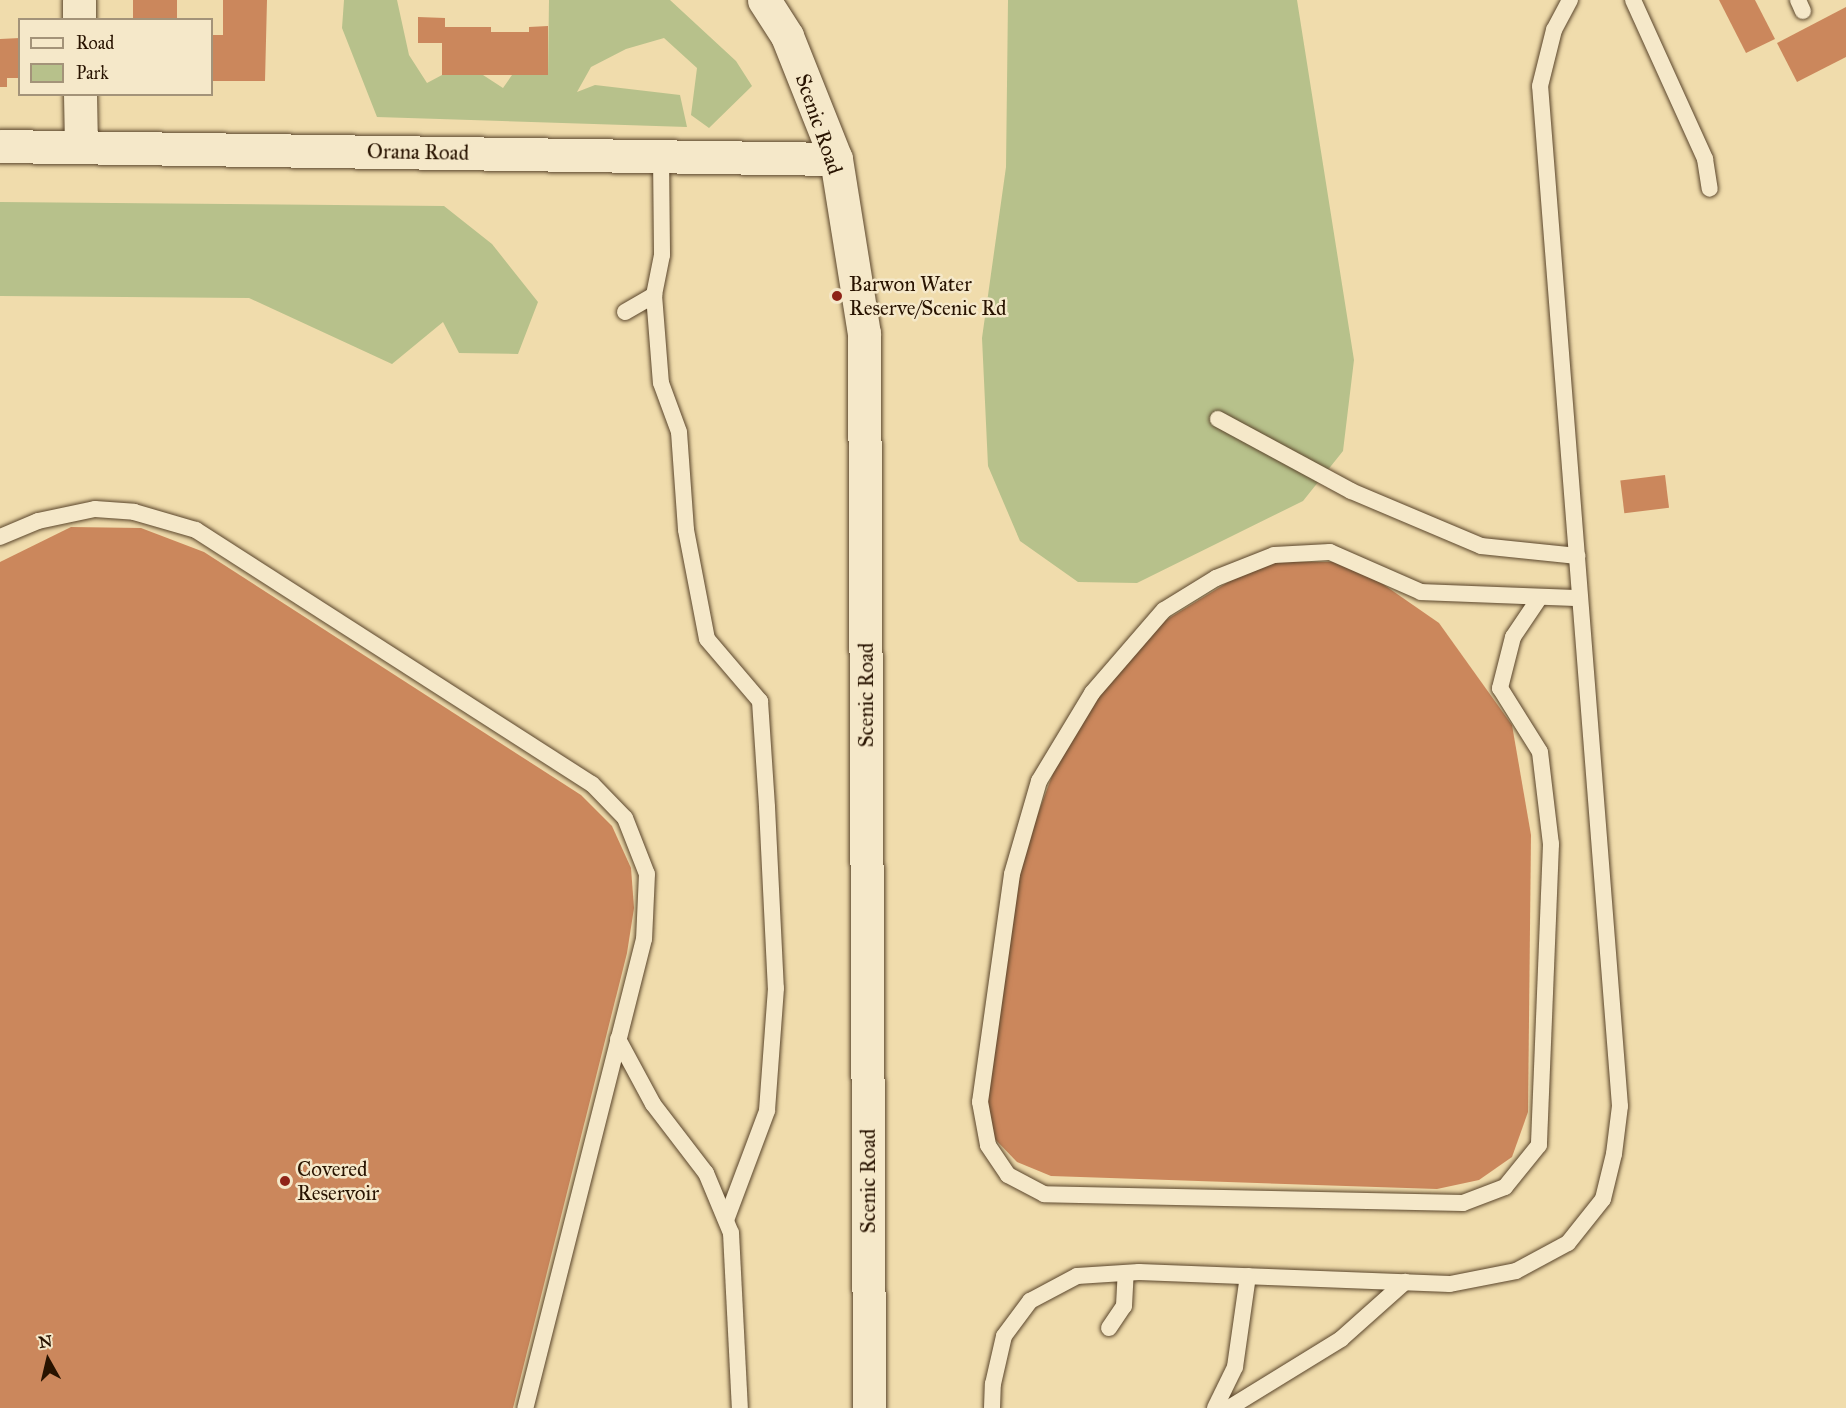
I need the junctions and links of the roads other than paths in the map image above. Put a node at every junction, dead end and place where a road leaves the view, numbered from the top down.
1 (79, 0) edge
2 (764, 0) edge
3 (1570, 0) edge
4 (1633, 0) edge
5 (79, 18) edge
6 (80, 96) edge
7 (0, 146) edge
8 (81, 146) junction
9 (661, 156) junction
10 (836, 159) junction
11 (1710, 189) dead end
12 (654, 295) junction
13 (625, 312) dead end
14 (1218, 419) dead end
15 (0, 537) edge
16 (1577, 556) junction
17 (1540, 597) junction
18 (1580, 598) junction
19 (618, 1039) junction
20 (726, 1220) junction
21 (1126, 1273) junction
22 (1248, 1276) junction
23 (1405, 1282) junction
24 (1109, 1328) dead end
25 (525, 1408) edge
26 (740, 1408) edge
27 (869, 1408) edge
28 (992, 1408) edge
29 (1215, 1408) edge
30 (1228, 1408) edge

1 - 5 main road
2 - 10 main road, Scenic Road
3 - 16 lane
4 - 11 lane
6 - 8 main road
7 - 8 main road, Orana Road
8 - 9 main road, Orana Road
9 - 10 main road, Orana Road
9 - 12 lane
10 - 27 main road, Scenic Road
12 - 13 lane
12 - 20 lane
14 - 16 lane
15 - 19 lane
16 - 18 lane
17 - 17 lane
17 - 18 lane
18 - 23 lane
19 - 20 lane
19 - 25 lane
20 - 26 lane
21 - 22 lane
21 - 24 lane
21 - 28 lane
22 - 23 lane
22 - 29 lane
23 - 30 lane

